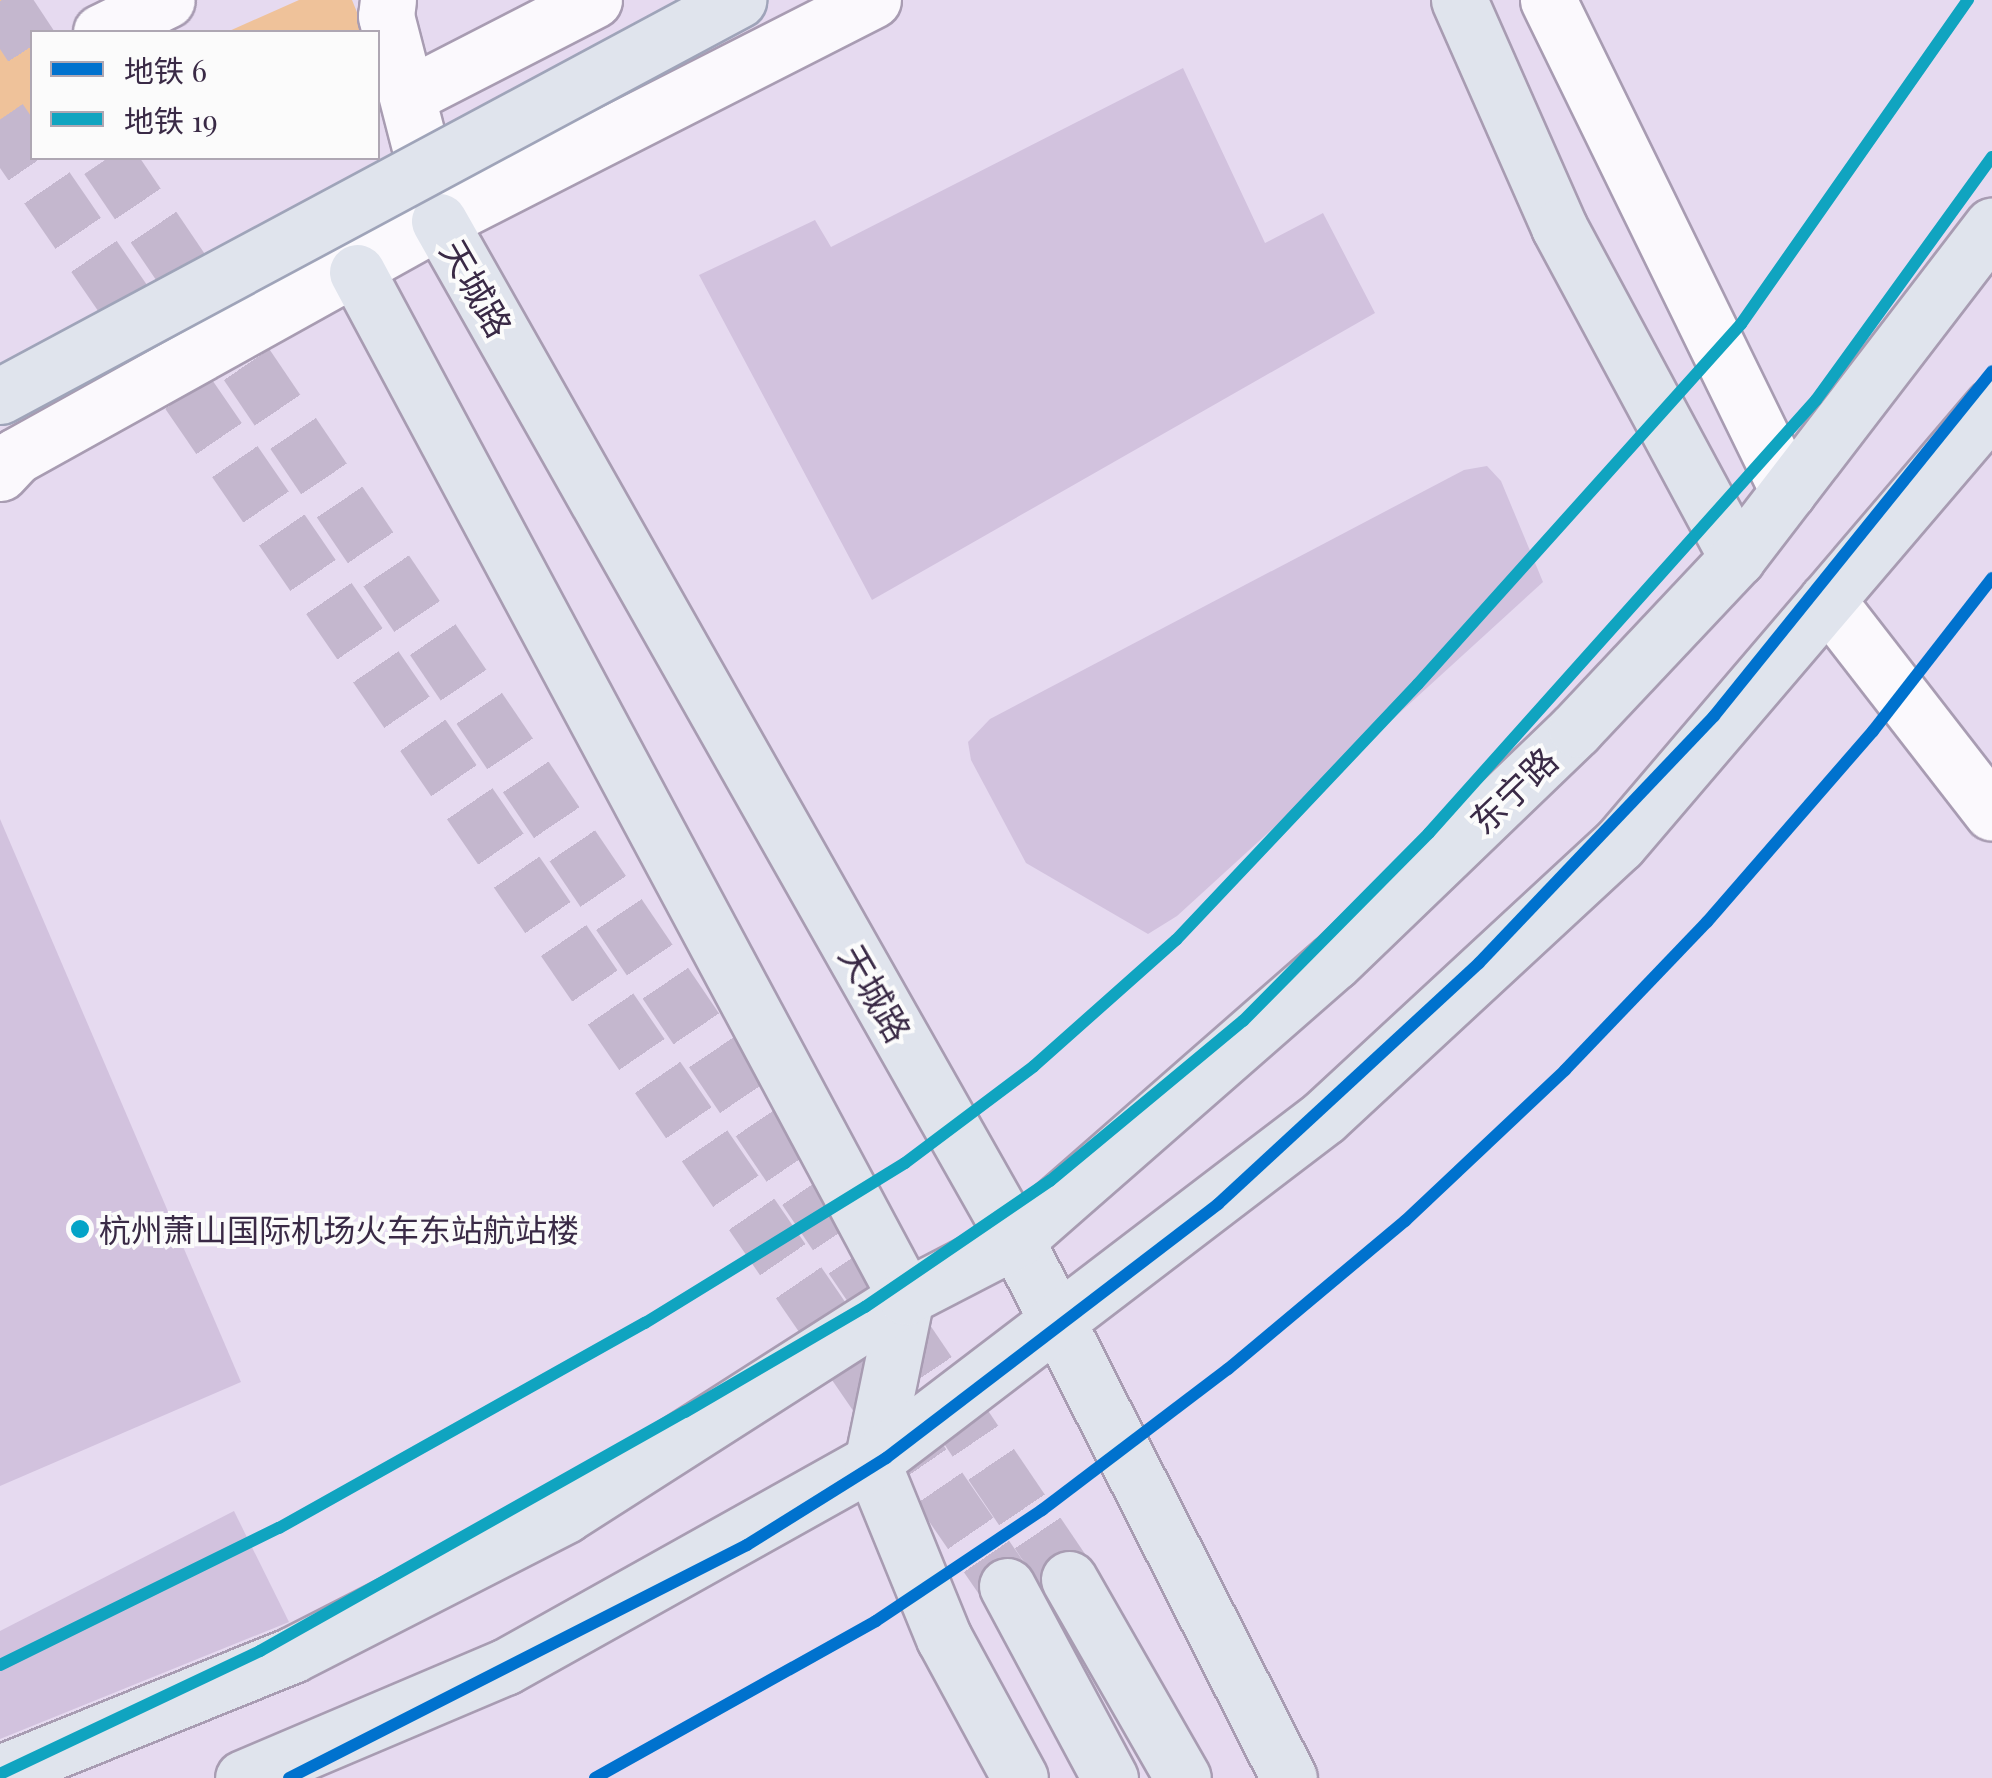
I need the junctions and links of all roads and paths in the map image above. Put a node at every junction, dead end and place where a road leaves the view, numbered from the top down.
1 (70, 0) edge
2 (167, 0) edge
3 (388, 0) edge
4 (594, 0) edge
5 (738, 0) edge
6 (874, 0) edge
7 (1459, 0) edge
8 (1548, 0) edge
9 (89, 30) edge
10 (105, 30) edge
11 (410, 95) junction
12 (438, 222) junction
13 (1992, 226) edge
14 (357, 272) junction
15 (0, 396) edge
16 (1992, 408) edge
17 (0, 473) edge
18 (1788, 491) junction
19 (1737, 558) junction
20 (1826, 600) junction
21 (1992, 813) edge
22 (1016, 1240) junction
23 (906, 1297) junction
24 (1057, 1326) junction
25 (872, 1462) junction
26 (1069, 1580) tunnel mouth
27 (1007, 1586) tunnel mouth
28 (0, 1773) edge
29 (244, 1778) edge
30 (1020, 1778) edge
31 (1110, 1778) edge
32 (1183, 1778) edge
33 (1289, 1778) edge

1 - 9 street
2 - 10 street
3 - 11 street
4 - 11 street
5 - 15 main road, bridge
6 - 12 street
7 - 19 main road
8 - 18 street
11 - 12 street
12 - 14 street
12 - 22 main road, 天城路
13 - 18 main road, 东宁路
14 - 17 street
14 - 23 main road
16 - 20 main road
18 - 19 main road, 东宁路
19 - 22 main road, 东宁路
20 - 21 street
20 - 24 main road
22 - 23 main road, 东宁路
22 - 24 main road, 天城路
23 - 25 main road
23 - 28 main road, 东宁路
24 - 25 main road
24 - 33 main road, 天城路
25 - 29 main road
25 - 30 main road
26 - 32 main road
27 - 31 main road

